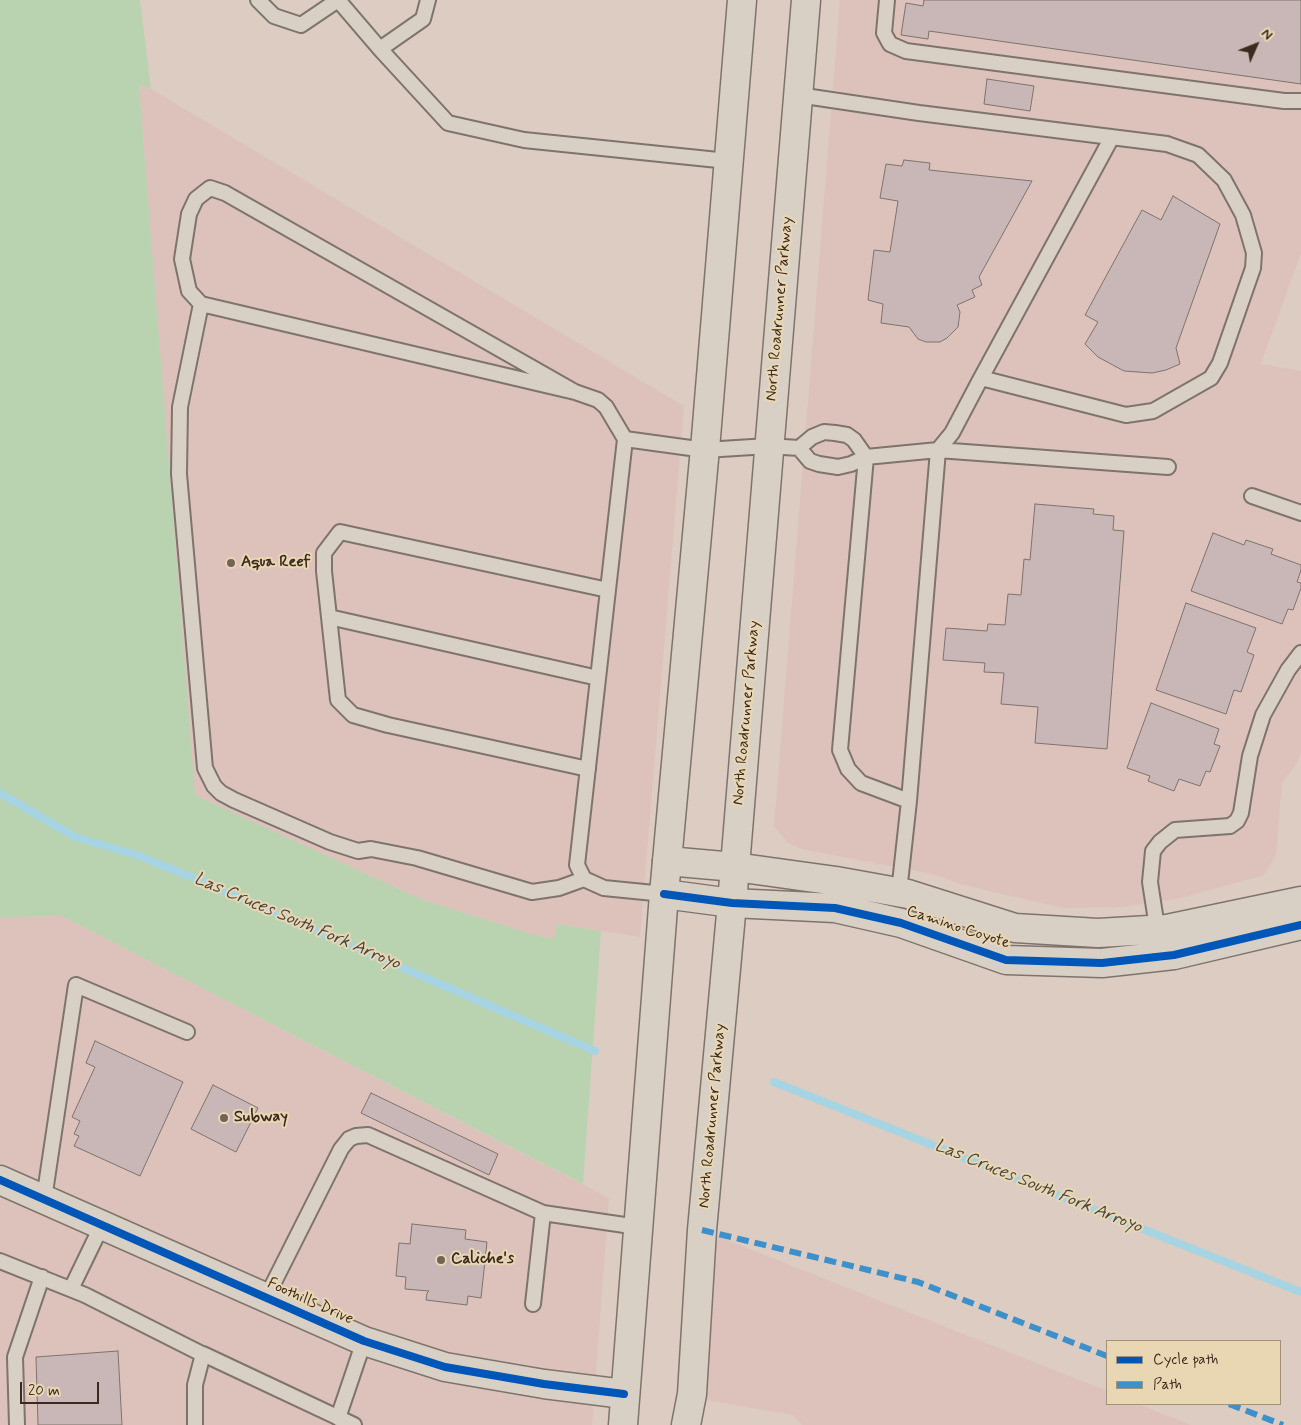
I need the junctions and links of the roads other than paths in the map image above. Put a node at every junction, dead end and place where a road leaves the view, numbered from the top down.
1 (258, 0) edge
2 (338, 0) edge
3 (428, 0) edge
4 (742, 0) edge
5 (806, 0) edge
6 (887, 0) edge
7 (380, 49) junction
8 (798, 95) junction
9 (1301, 101) edge
10 (1112, 137) junction
11 (728, 161) junction
12 (201, 304) junction
13 (981, 378) junction
14 (575, 392) junction
15 (625, 438) junction
16 (768, 446) junction
17 (799, 448) junction
18 (705, 450) junction
19 (938, 450) junction
20 (866, 457) junction
21 (1168, 467) dead end
22 (1252, 496) dead end
23 (1301, 513) edge
24 (608, 590) junction
25 (329, 617) junction
26 (1301, 653) edge
27 (598, 678) junction
28 (588, 769) junction
29 (909, 801) junction
30 (667, 861) junction
31 (735, 867) junction
32 (584, 879) junction
33 (899, 892) junction
34 (664, 894) junction
35 (1301, 900) edge
36 (732, 903) junction
37 (1301, 925) edge
38 (1157, 929) junction
39 (1162, 956) junction
40 (187, 1032) dead end
41 (0, 1180) edge
42 (44, 1199) junction
43 (543, 1213) junction
44 (102, 1225) junction
45 (638, 1227) junction
46 (0, 1261) edge
47 (42, 1277) junction
48 (71, 1289) junction
49 (266, 1298) junction
50 (533, 1304) dead end
51 (364, 1341) junction
52 (204, 1354) junction
53 (624, 1394) junction
54 (345, 1422) edge
55 (17, 1425) edge
56 (195, 1425) edge
57 (623, 1425) edge
58 (686, 1425) edge

1 - 2 lane
2 - 7 lane
3 - 7 lane
4 - 11 main road
5 - 8 main road, North Roadrunner Parkway
6 - 9 lane
7 - 11 lane
8 - 10 lane
8 - 16 main road, North Roadrunner Parkway
10 - 13 lane
10 - 13 lane
11 - 18 main road
12 - 14 lane
12 - 14 lane
12 - 32 lane
13 - 19 lane
14 - 15 lane
15 - 18 lane
15 - 24 lane
16 - 17 lane
16 - 18 lane
16 - 31 main road, North Roadrunner Parkway
17 - 20 lane
17 - 20 lane
18 - 30 main road
19 - 20 lane
19 - 21 lane
19 - 29 lane
20 - 29 lane
22 - 23 lane
24 - 25 lane
24 - 27 lane
25 - 27 lane
25 - 28 lane
26 - 38 lane
27 - 28 lane
28 - 32 lane
29 - 33 lane
30 - 31 main road, Camino Coyote
30 - 34 main road
31 - 33 main road, Camino Coyote
31 - 36 main road, North Roadrunner Parkway
32 - 34 lane
33 - 38 main road, Camino Coyote
34 - 36 main road, Camino Coyote
34 - 45 main road
35 - 38 main road, Camino Coyote
36 - 39 main road, Camino Coyote
36 - 58 main road, North Roadrunner Parkway
37 - 39 main road, Camino Coyote
38 - 39 lane
40 - 42 lane
41 - 42 main road, Foothills Drive
42 - 44 main road, Foothills Drive
43 - 45 lane
43 - 49 lane
43 - 50 lane
44 - 48 lane
44 - 49 main road, Foothills Drive
45 - 53 main road
46 - 47 lane
47 - 48 lane
47 - 55 lane
48 - 52 lane
49 - 51 main road, Foothills Drive
51 - 53 main road, Foothills Drive
51 - 54 lane
52 - 54 lane
52 - 56 lane
53 - 57 main road

